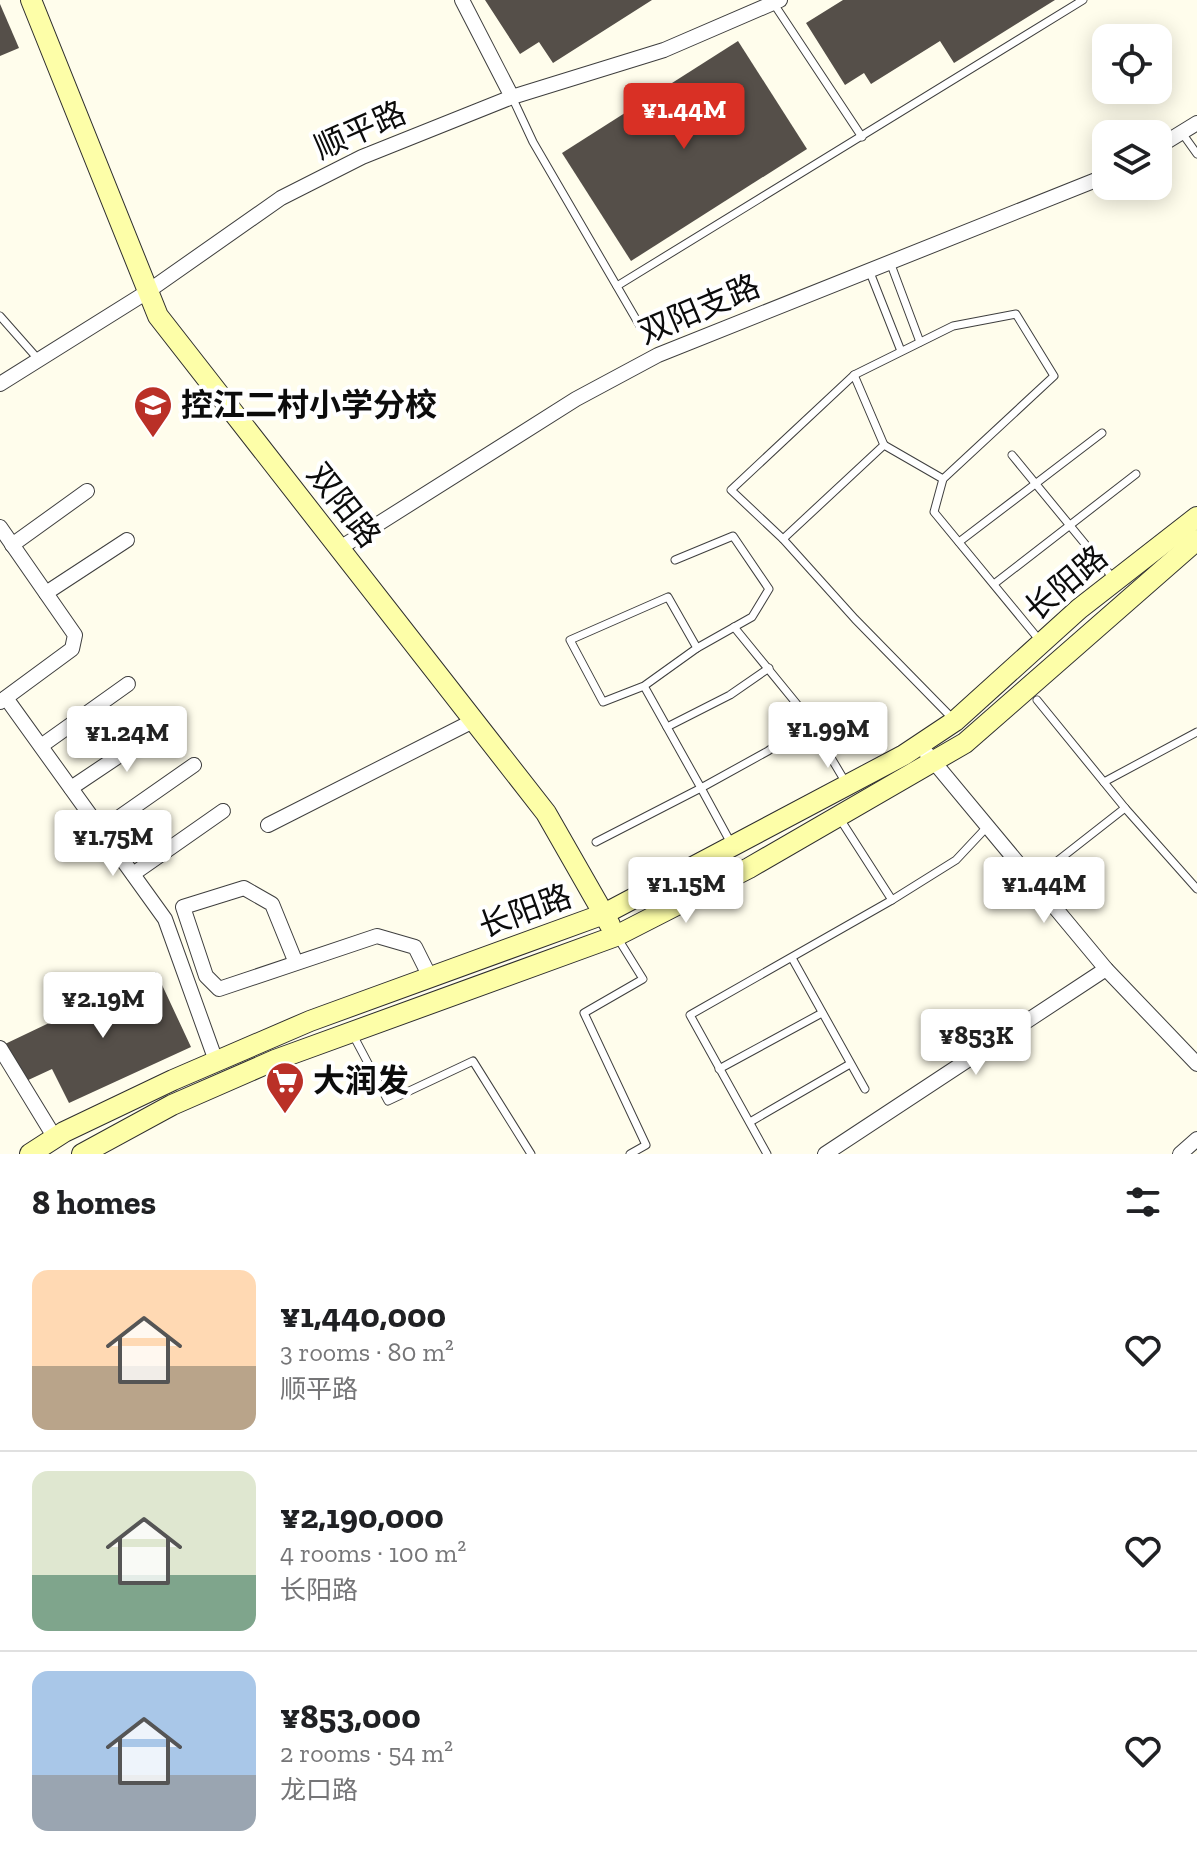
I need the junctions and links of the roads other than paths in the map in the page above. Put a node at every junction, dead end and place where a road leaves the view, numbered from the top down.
1 (31, 0) edge
2 (462, 0) edge
3 (1083, 0) edge
4 (775, 1) edge
5 (512, 97) junction
6 (1197, 123) edge
7 (1182, 133) junction
8 (862, 137) junction
9 (1172, 139) edge
10 (1197, 154) edge
11 (1092, 182) edge
12 (890, 262) junction
13 (869, 270) junction
14 (617, 286) junction
15 (147, 292) junction
16 (0, 316) edge
17 (640, 326) dead end
18 (920, 342) junction
19 (901, 351) junction
20 (38, 359) junction
21 (854, 375) junction
22 (0, 384) edge
23 (1102, 433) dead end
24 (884, 445) junction
25 (1012, 455) dead end
26 (1136, 474) dead end
27 (943, 479) junction
28 (1036, 483) junction
29 (87, 491) dead end
30 (1197, 517) edge
31 (1070, 525) junction
32 (0, 527) edge
33 (783, 539) junction
34 (127, 540) dead end
35 (1197, 540) edge
36 (959, 542) junction
37 (12, 545) junction
38 (340, 548) junction
39 (675, 560) dead end
40 (1114, 579) junction
41 (994, 584) junction
42 (46, 593) junction
43 (734, 627) junction
44 (1041, 642) junction
45 (697, 648) junction
46 (769, 668) junction
47 (128, 684) dead end
48 (644, 686) junction
49 (3, 700) edge
50 (1037, 700) dead end
51 (475, 720) junction
52 (809, 721) junction
53 (955, 721) junction
54 (162, 727) dead end
55 (667, 727) junction
56 (1197, 732) edge
57 (919, 744) junction
58 (41, 746) junction
59 (934, 764) junction
60 (194, 765) dead end
61 (1104, 782) junction
62 (847, 785) junction
63 (71, 788) junction
64 (701, 788) junction
65 (1125, 808) junction
66 (223, 811) dead end
67 (839, 817) junction
68 (268, 825) dead end
69 (986, 828) junction
70 (101, 830) junction
71 (596, 842) dead end
72 (734, 847) junction
73 (133, 874) junction
74 (1032, 882) junction
75 (1197, 889) edge
76 (892, 900) junction
77 (604, 914) junction
78 (616, 936) junction
79 (792, 958) junction
80 (296, 963) junction
81 (1106, 969) junction
82 (430, 977) junction
83 (822, 1013) junction
84 (351, 1031) junction
85 (0, 1048) edge
86 (216, 1061) junction
87 (850, 1064) junction
88 (1197, 1064) edge
89 (719, 1069) junction
90 (865, 1089) dead end
91 (750, 1122) junction
92 (1197, 1139) edge
93 (62, 1146) edge
94 (30, 1154) edge
95 (82, 1154) edge
96 (531, 1154) edge
97 (630, 1154) edge
98 (767, 1154) edge
99 (825, 1154) edge
100 (1180, 1154) edge

1 - 15 main road, 双阳路
2 - 5 street
3 - 8 lane
4 - 5 street, 顺平路
4 - 8 lane
5 - 14 lane
5 - 15 street, 顺平路
6 - 7 street
7 - 9 street
7 - 10 lane
8 - 14 lane
11 - 12 street, 双阳支路
12 - 13 street, 双阳支路
12 - 18 lane
13 - 19 lane
13 - 38 street, 双阳支路
14 - 17 lane
15 - 20 street, 顺平路
15 - 38 main road, 双阳路
16 - 20 lane
18 - 19 lane
18 - 27 lane
19 - 21 lane
20 - 22 street, 顺平路
21 - 24 lane
21 - 33 lane
23 - 28 lane
24 - 27 lane
24 - 33 lane
25 - 28 lane
26 - 31 lane
27 - 36 lane
28 - 31 lane
28 - 36 lane
29 - 37 street
30 - 40 main road, 长阳路
31 - 40 lane
31 - 41 lane
32 - 37 street
33 - 53 lane
34 - 42 street
35 - 59 main road, 长阳路
36 - 41 lane
37 - 42 street
38 - 51 main road, 双阳路
39 - 43 lane
40 - 44 main road, 长阳路
41 - 44 lane
42 - 49 street
43 - 45 lane
43 - 46 lane
44 - 53 main road, 长阳路
45 - 48 lane
45 - 48 lane
46 - 52 lane
46 - 55 lane
47 - 58 street
48 - 55 lane
49 - 58 street
50 - 61 lane
51 - 68 street
51 - 77 main road, 双阳路
52 - 62 lane
52 - 64 lane
53 - 57 main road, 长阳路
54 - 63 street
55 - 64 lane
56 - 61 lane
57 - 59 street
57 - 62 main road, 长阳路
58 - 63 street
59 - 67 main road, 长阳路
59 - 69 street
60 - 70 street
61 - 65 lane
62 - 72 main road, 长阳路
63 - 70 street
64 - 71 lane
64 - 72 lane
65 - 74 lane
65 - 75 lane
66 - 73 street
67 - 76 lane
67 - 78 main road, 长阳路
69 - 74 street
69 - 76 lane
70 - 73 street
72 - 77 main road, 长阳路
73 - 86 street
74 - 81 street
76 - 79 lane
77 - 78 main road, 双阳路
77 - 82 main road, 长阳路
78 - 84 main road, 长阳路
78 - 97 lane
79 - 83 lane
79 - 89 lane
80 - 80 street
80 - 82 street
81 - 88 street
81 - 99 street
82 - 86 main road, 长阳路
83 - 87 lane
83 - 89 lane
84 - 95 main road, 长阳路
84 - 96 lane
85 - 93 street
86 - 93 main road, 长阳路
87 - 90 lane
87 - 91 lane
89 - 91 lane
91 - 98 lane
92 - 100 street
93 - 94 main road, 长阳路

